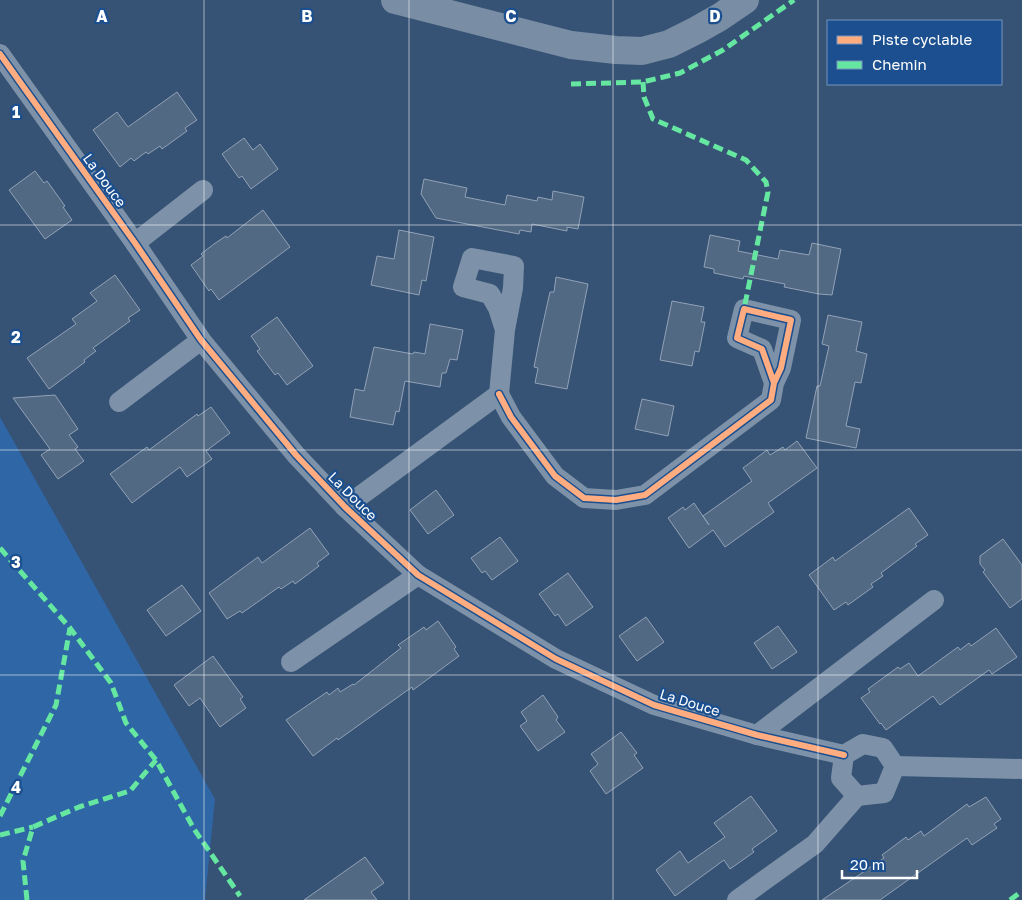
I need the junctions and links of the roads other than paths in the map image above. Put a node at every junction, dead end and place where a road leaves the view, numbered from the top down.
1 (395, 0) edge
2 (745, 0) edge
3 (0, 54) edge
4 (203, 190) dead end
5 (136, 243) junction
6 (505, 330) dead end
7 (201, 340) junction
8 (774, 384) dead end
9 (500, 394) junction
10 (119, 402) dead end
11 (345, 507) junction
12 (418, 575) junction
13 (934, 600) dead end
14 (291, 662) dead end
15 (757, 735) junction
16 (844, 754) junction
17 (895, 766) junction
18 (1022, 769) edge
19 (858, 796) junction
20 (737, 900) edge

1 - 2 street
3 - 5 street, La Douce
4 - 5 street
5 - 7 street, La Douce
6 - 9 street
7 - 10 street
7 - 11 street, La Douce
8 - 9 street
9 - 11 street, La Douce
11 - 12 street, La Douce
12 - 14 street
12 - 15 street, La Douce
13 - 15 street
15 - 16 street, La Douce
16 - 17 street
16 - 19 street
17 - 18 street
17 - 19 street
19 - 20 street

